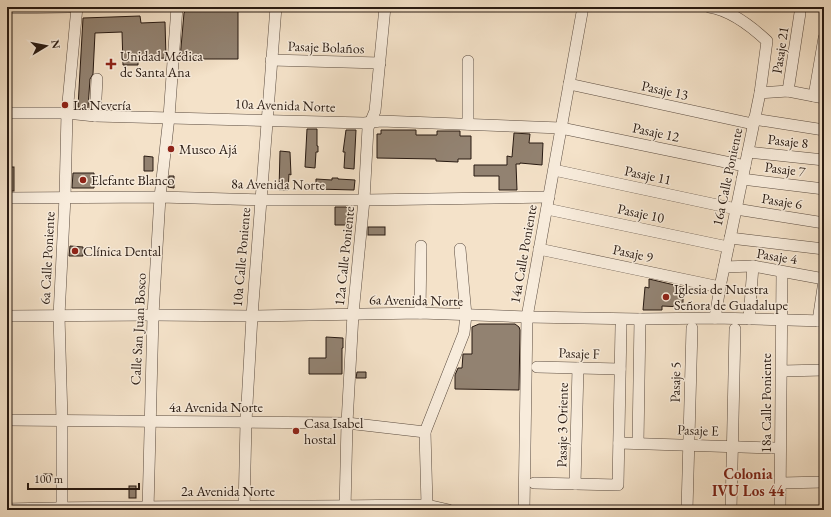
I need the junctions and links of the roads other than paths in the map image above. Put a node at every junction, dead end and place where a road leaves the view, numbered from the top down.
1 (69, 7) edge
2 (77, 7) edge
3 (177, 7) edge
4 (276, 7) edge
5 (384, 7) edge
6 (583, 7) edge
7 (709, 7) edge
8 (7, 8) edge
9 (800, 13) dead end
10 (824, 38) edge
11 (271, 60) junction
12 (468, 61) dead end
13 (380, 63) junction
14 (97, 79) dead end
15 (569, 84) junction
16 (788, 91) junction
17 (760, 93) junction
18 (819, 97) edge
19 (7, 113) edge
20 (67, 113) junction
21 (95, 116) junction
22 (169, 117) junction
23 (268, 120) junction
24 (370, 122) junction
25 (754, 122) junction
26 (468, 124) junction
27 (561, 128) junction
28 (824, 130) edge
29 (748, 152) junction
30 (824, 160) edge
31 (745, 166) junction
32 (554, 170) junction
33 (742, 179) junction
34 (824, 189) edge
35 (65, 197) junction
36 (160, 197) junction
37 (549, 197) junction
38 (7, 198) edge
39 (261, 200) junction
40 (364, 200) junction
41 (547, 209) junction
42 (736, 209) junction
43 (824, 222) edge
44 (729, 242) junction
45 (421, 246) dead end
46 (460, 249) dead end
47 (539, 249) junction
48 (824, 249) edge
49 (753, 266) junction
50 (724, 267) junction
51 (782, 272) junction
52 (824, 280) edge
53 (720, 287) junction
54 (420, 313) junction
55 (353, 314) junction
56 (153, 315) junction
57 (7, 316) edge
58 (59, 316) junction
59 (252, 316) junction
60 (466, 316) junction
61 (527, 317) junction
62 (715, 318) junction
63 (640, 319) junction
64 (749, 319) junction
65 (782, 320) junction
66 (821, 321) edge
67 (621, 326) dead end
68 (692, 328) dead end
69 (735, 329) dead end
70 (536, 367) dead end
71 (578, 368) junction
72 (620, 369) junction
73 (782, 370) junction
74 (824, 370) edge
75 (7, 420) edge
76 (62, 420) junction
77 (149, 422) junction
78 (246, 422) junction
79 (347, 423) junction
80 (425, 432) junction
81 (619, 443) junction
82 (638, 444) junction
83 (689, 445) junction
84 (732, 446) junction
85 (776, 448) dead end
86 (824, 482) edge
87 (534, 483) dead end
88 (781, 483) junction
89 (575, 484) junction
90 (427, 505) junction
91 (148, 508) edge
92 (244, 508) edge
93 (345, 508) edge
94 (7, 509) edge
95 (62, 509) edge
96 (449, 510) edge
97 (524, 510) edge
98 (687, 510) edge
99 (731, 510) edge
100 (780, 510) edge

1 - 8 street
2 - 20 street, 6a Calle Poniente
3 - 22 street, Calle San Juan Bosco
4 - 11 street, 10a Calle Poniente
5 - 13 street, 12a Calle Poniente
6 - 15 street, 14a Calle Poniente
7 - 17 street, 16a Calle Poniente
9 - 16 street, Pasaje 21
10 - 18 street
11 - 13 street, Pasaje Bolaños
11 - 23 street, 10a Calle Poniente
12 - 26 street
13 - 24 street, 12a Calle Poniente
14 - 21 street
15 - 25 street, Pasaje 13
15 - 27 street, 14a Calle Poniente
16 - 17 street
16 - 18 street
17 - 25 street, 16a Calle Poniente
19 - 20 street, 10a Avenida Norte
20 - 21 street, 10a Avenida Norte
20 - 35 street, 6a Calle Poniente
21 - 22 street, 10a Avenida Norte
22 - 23 street, 10a Avenida Norte
22 - 36 street, Calle San Juan Bosco
23 - 24 street, 10a Avenida Norte
23 - 39 street, 10a Calle Poniente
24 - 26 street, 10a Avenida Norte
24 - 40 street, 12a Calle Poniente
25 - 28 street
25 - 29 street, 16a Calle Poniente
26 - 27 street, 10a Avenida Norte
27 - 31 street, Pasaje 12
27 - 32 street, 14a Calle Poniente
29 - 30 street, Pasaje 8
29 - 31 street, 16a Calle Poniente
31 - 33 street, 16a Calle Poniente
32 - 37 street, 14a Calle Poniente
32 - 42 street, Pasaje 11
33 - 34 street, Pasaje 7
33 - 42 street, 16a Calle Poniente
35 - 36 street, 8a Avenida Norte
35 - 38 street, 8a Avenida Norte
35 - 58 street, 6a Calle Poniente
36 - 39 street, 8a Avenida Norte
36 - 56 street, Calle San Juan Bosco
37 - 40 street, 8a Avenida Norte
37 - 41 street, 14a Calle Poniente
39 - 40 street, 8a Avenida Norte
39 - 59 street, 10a Calle Poniente
40 - 55 street, 12a Calle Poniente
41 - 44 street, Pasaje 10
41 - 47 street, 14a Calle Poniente
42 - 43 street, Pasaje 6
42 - 44 street, 16a Calle Poniente
44 - 48 street
44 - 50 street, 16a Calle Poniente
45 - 54 street
46 - 60 street
47 - 53 street, Pasaje 9
47 - 61 street, 14a Calle Poniente
49 - 50 street, Pasaje 4
49 - 51 street, Pasaje 4
49 - 64 street
50 - 53 street, 16a Calle Poniente
51 - 52 street, Pasaje 4
51 - 65 street, 18a Calle Poniente
52 - 66 street
53 - 62 street, 16a Calle Poniente
54 - 55 street, 6a Avenida Norte
54 - 60 street, 6a Avenida Norte
55 - 59 street, 6a Avenida Norte
55 - 79 street, 12a Calle Poniente
56 - 58 street, 6a Avenida Norte
56 - 59 street, 6a Avenida Norte
56 - 77 street, Calle San Juan Bosco
57 - 58 street, 6a Avenida Norte
58 - 76 street, 6a Calle Poniente
59 - 78 street, 10a Calle Poniente
60 - 61 street, 6a Avenida Norte
60 - 80 street
61 - 63 street, 6a Avenida Norte
61 - 97 street, 14a Calle Poniente
62 - 63 street, 6a Avenida Norte
62 - 64 street, 6a Avenida Norte
63 - 82 street
64 - 65 street, 6a Avenida Norte
65 - 66 street, 6a Avenida Norte
65 - 73 street, 18a Calle Poniente
67 - 72 street
68 - 83 street, Pasaje 5
69 - 84 street
70 - 71 street, Pasaje F
71 - 72 street, Pasaje F
71 - 89 street, Pasaje 3 Oriente
72 - 81 street
73 - 74 street
73 - 88 street, 18a Calle Poniente
75 - 76 street, 4a Avenida Norte
76 - 77 street, 4a Avenida Norte
76 - 95 street, 6a Calle Poniente
77 - 78 street, 4a Avenida Norte
77 - 91 street, Calle San Juan Bosco
78 - 79 street, 4a Avenida Norte
78 - 92 street, 10a Calle Poniente
79 - 80 street, 4a Avenida Norte
79 - 93 street, 12a Calle Poniente
80 - 90 street
81 - 82 street, Pasaje E
81 - 89 street
82 - 83 street, Pasaje E
83 - 84 street, Pasaje E
83 - 98 street, Pasaje 5
84 - 85 street, Pasaje E
84 - 99 street
86 - 88 street
87 - 89 street
88 - 100 street, 18a Calle Poniente
90 - 93 street, 2a Avenida Norte
90 - 96 street, 2a Avenida Norte
91 - 92 street, 2a Avenida Norte
91 - 95 street, 2a Avenida Norte
92 - 93 street, 2a Avenida Norte
94 - 95 street, 2a Avenida Norte

